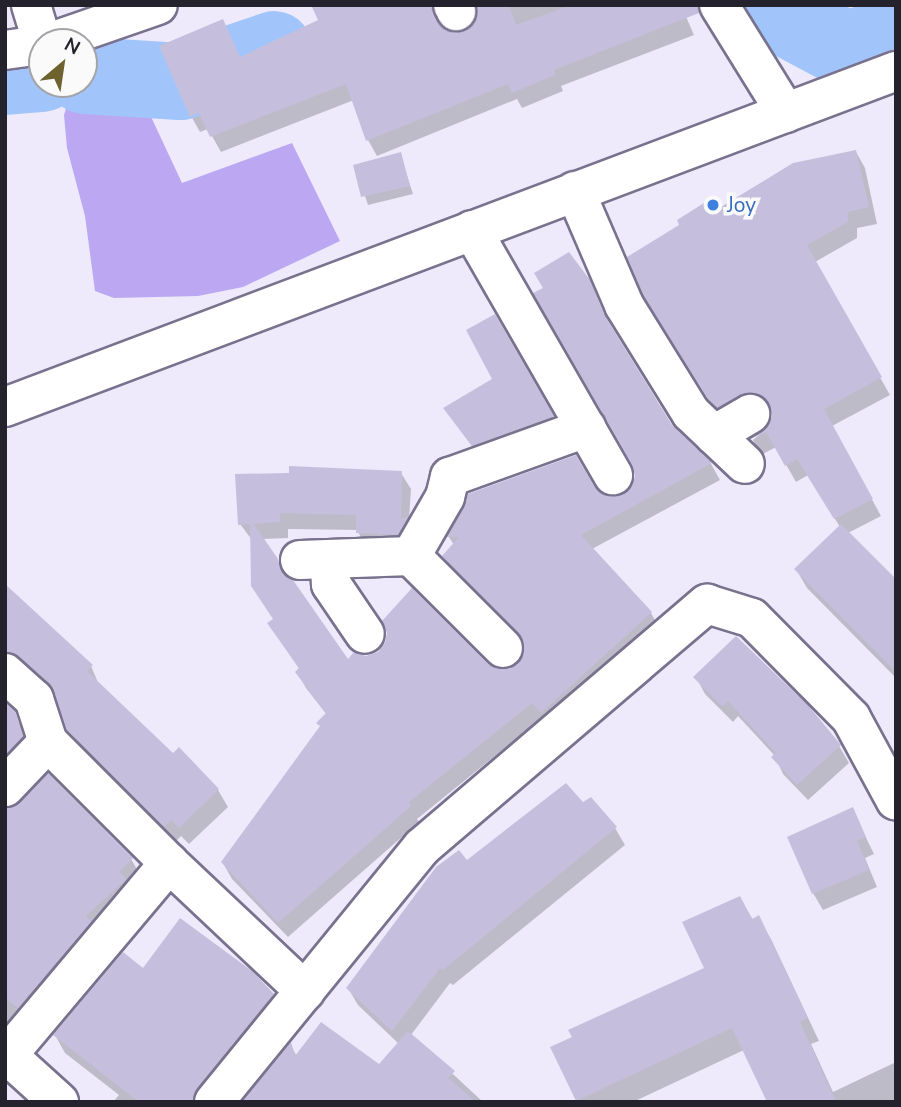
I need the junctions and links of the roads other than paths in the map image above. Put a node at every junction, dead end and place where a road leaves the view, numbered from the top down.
1 (32, 5) edge
2 (158, 5) edge
3 (719, 5) edge
4 (38, 28) edge
5 (91, 28) edge
6 (28, 46) edge
7 (5, 50) edge
8 (896, 71) edge
9 (786, 113) junction
10 (575, 191) junction
11 (472, 230) junction
12 (5, 407) edge
13 (750, 414) dead end
14 (586, 428) junction
15 (714, 435) junction
16 (745, 464) dead end
17 (614, 475) dead end
18 (411, 556) junction
19 (365, 634) dead end
20 (503, 648) dead end
21 (5, 673) edge
22 (48, 742) junction
23 (5, 787) edge
24 (896, 801) edge
25 (169, 863) junction
26 (305, 991) junction
27 (6, 1055) edge
28 (59, 1102) edge
29 (214, 1102) edge

1 - 4 street
2 - 5 street
3 - 9 street
6 - 7 street
8 - 9 street
9 - 10 street
10 - 11 street
10 - 15 street
11 - 12 street
11 - 14 street
13 - 15 street
14 - 17 street
14 - 18 street
15 - 16 street
18 - 19 street
18 - 20 street
21 - 22 street
22 - 23 street
22 - 25 street
24 - 26 street
25 - 26 street
25 - 27 street
26 - 29 street
27 - 28 street

